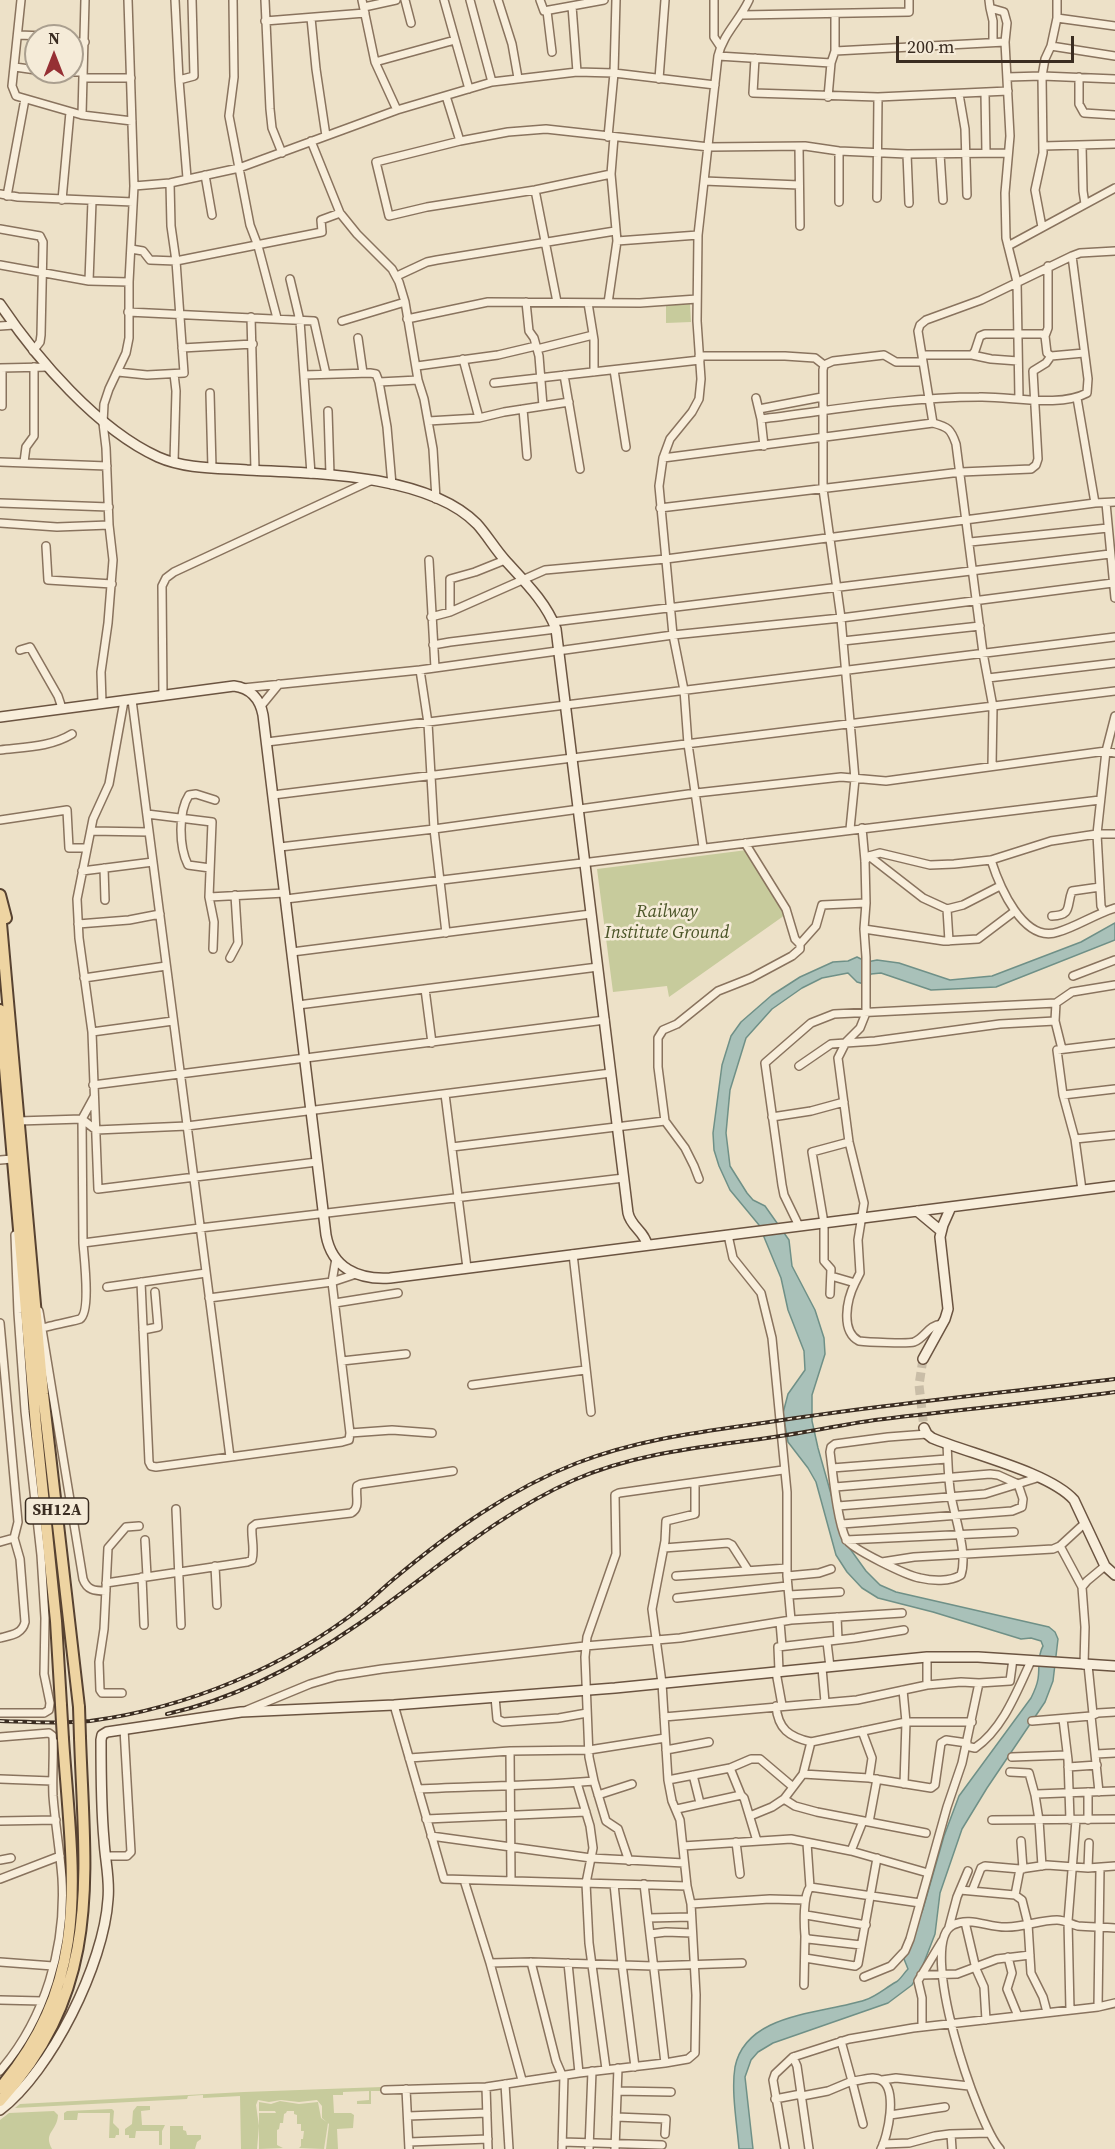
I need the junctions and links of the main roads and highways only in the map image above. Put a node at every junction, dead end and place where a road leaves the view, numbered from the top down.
1 (0, 895) edge
2 (0, 912) edge
3 (5, 1014) edge
4 (0, 2088) edge
5 (0, 2100) edge

1 - 3 main road, SH12A
2 - 3 main road, SH12A
3 - 4 main road, SH12A, bridge
3 - 5 main road, SH12A, bridge

